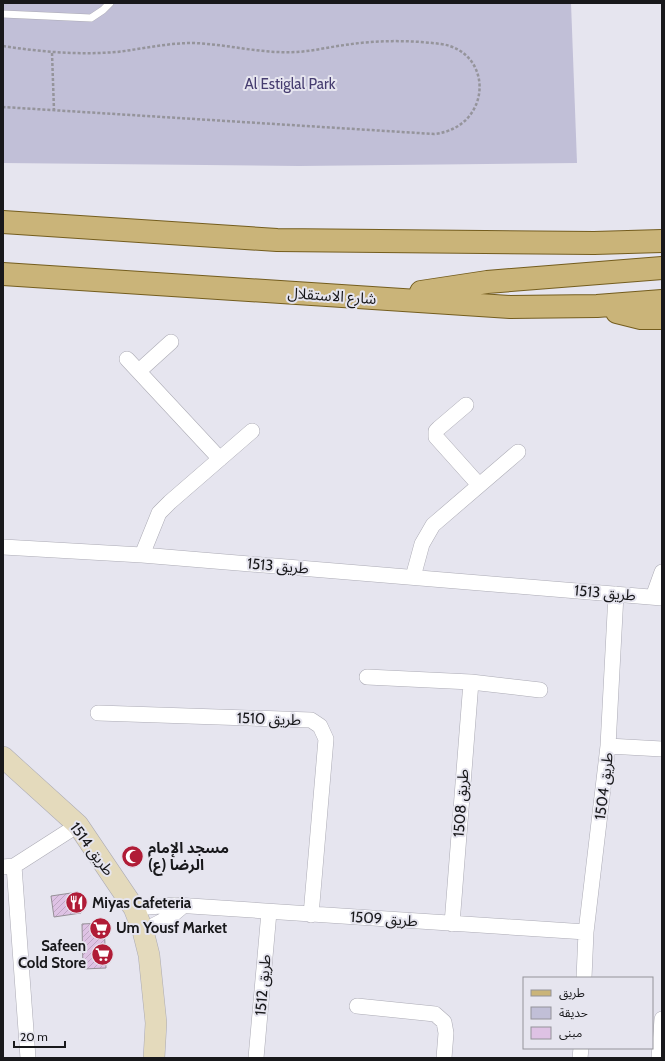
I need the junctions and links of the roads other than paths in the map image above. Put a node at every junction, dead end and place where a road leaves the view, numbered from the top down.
1 (110, 3) edge
2 (3, 14) edge
3 (3, 222) edge
4 (662, 226) edge
5 (662, 241) edge
6 (594, 243) junction
7 (662, 268) edge
8 (3, 274) edge
9 (374, 299) junction
10 (662, 301) edge
11 (597, 306) junction
12 (662, 318) edge
13 (171, 342) dead end
14 (127, 359) dead end
15 (139, 371) junction
16 (466, 405) dead end
17 (252, 431) dead end
18 (518, 452) dead end
19 (220, 459) junction
20 (479, 486) junction
21 (3, 547) edge
22 (142, 555) junction
23 (662, 572) edge
24 (413, 577) junction
25 (616, 594) junction
26 (658, 597) edge
27 (367, 678) dead end
28 (471, 682) junction
29 (540, 690) dead end
30 (98, 713) dead end
31 (608, 746) junction
32 (662, 749) edge
33 (3, 756) edge
34 (78, 825) junction
35 (8, 867) edge
36 (183, 906) junction
37 (134, 908) junction
38 (270, 912) junction
39 (311, 915) junction
40 (452, 924) junction
41 (143, 931) junction
42 (586, 932) junction
43 (584, 977) edge
44 (357, 1006) dead end
45 (662, 1018) edge
46 (28, 1058) edge
47 (154, 1058) edge
48 (256, 1058) edge
49 (444, 1058) edge
50 (659, 1058) edge

1 - 2 lane
3 - 6 main road
4 - 6 main road
5 - 6 main road
7 - 9 main road
8 - 9 main road, شارع الاستقلال
9 - 11 main road, شارع الاستقلال
10 - 11 main road, شارع الاستقلال
11 - 12 main road
13 - 15 street
14 - 15 street
15 - 19 street
16 - 20 street
17 - 19 street
18 - 20 street
19 - 22 street
20 - 24 street
21 - 22 street, طريق 1513
22 - 24 street, طريق 1513
23 - 26 street, طريق 1513
24 - 25 street, طريق 1513
25 - 26 street, طريق 1513
25 - 31 street, طريق 1504
27 - 28 street
28 - 29 street
28 - 40 street, طريق 1508
30 - 39 street, طريق 1510
31 - 32 street
31 - 42 street, طريق 1504
33 - 34 street, طريق 1514
34 - 35 street
34 - 37 street, طريق 1514
35 - 46 street
36 - 37 street, طريق 1509
36 - 38 street, طريق 1509
36 - 41 street
37 - 41 street, طريق 1514
38 - 39 street, طريق 1509
38 - 48 street, طريق 1512
39 - 40 street, طريق 1509
40 - 42 street, طريق 1509
41 - 47 street, طريق 1514
42 - 43 street, طريق 1504
44 - 49 street
45 - 50 street

